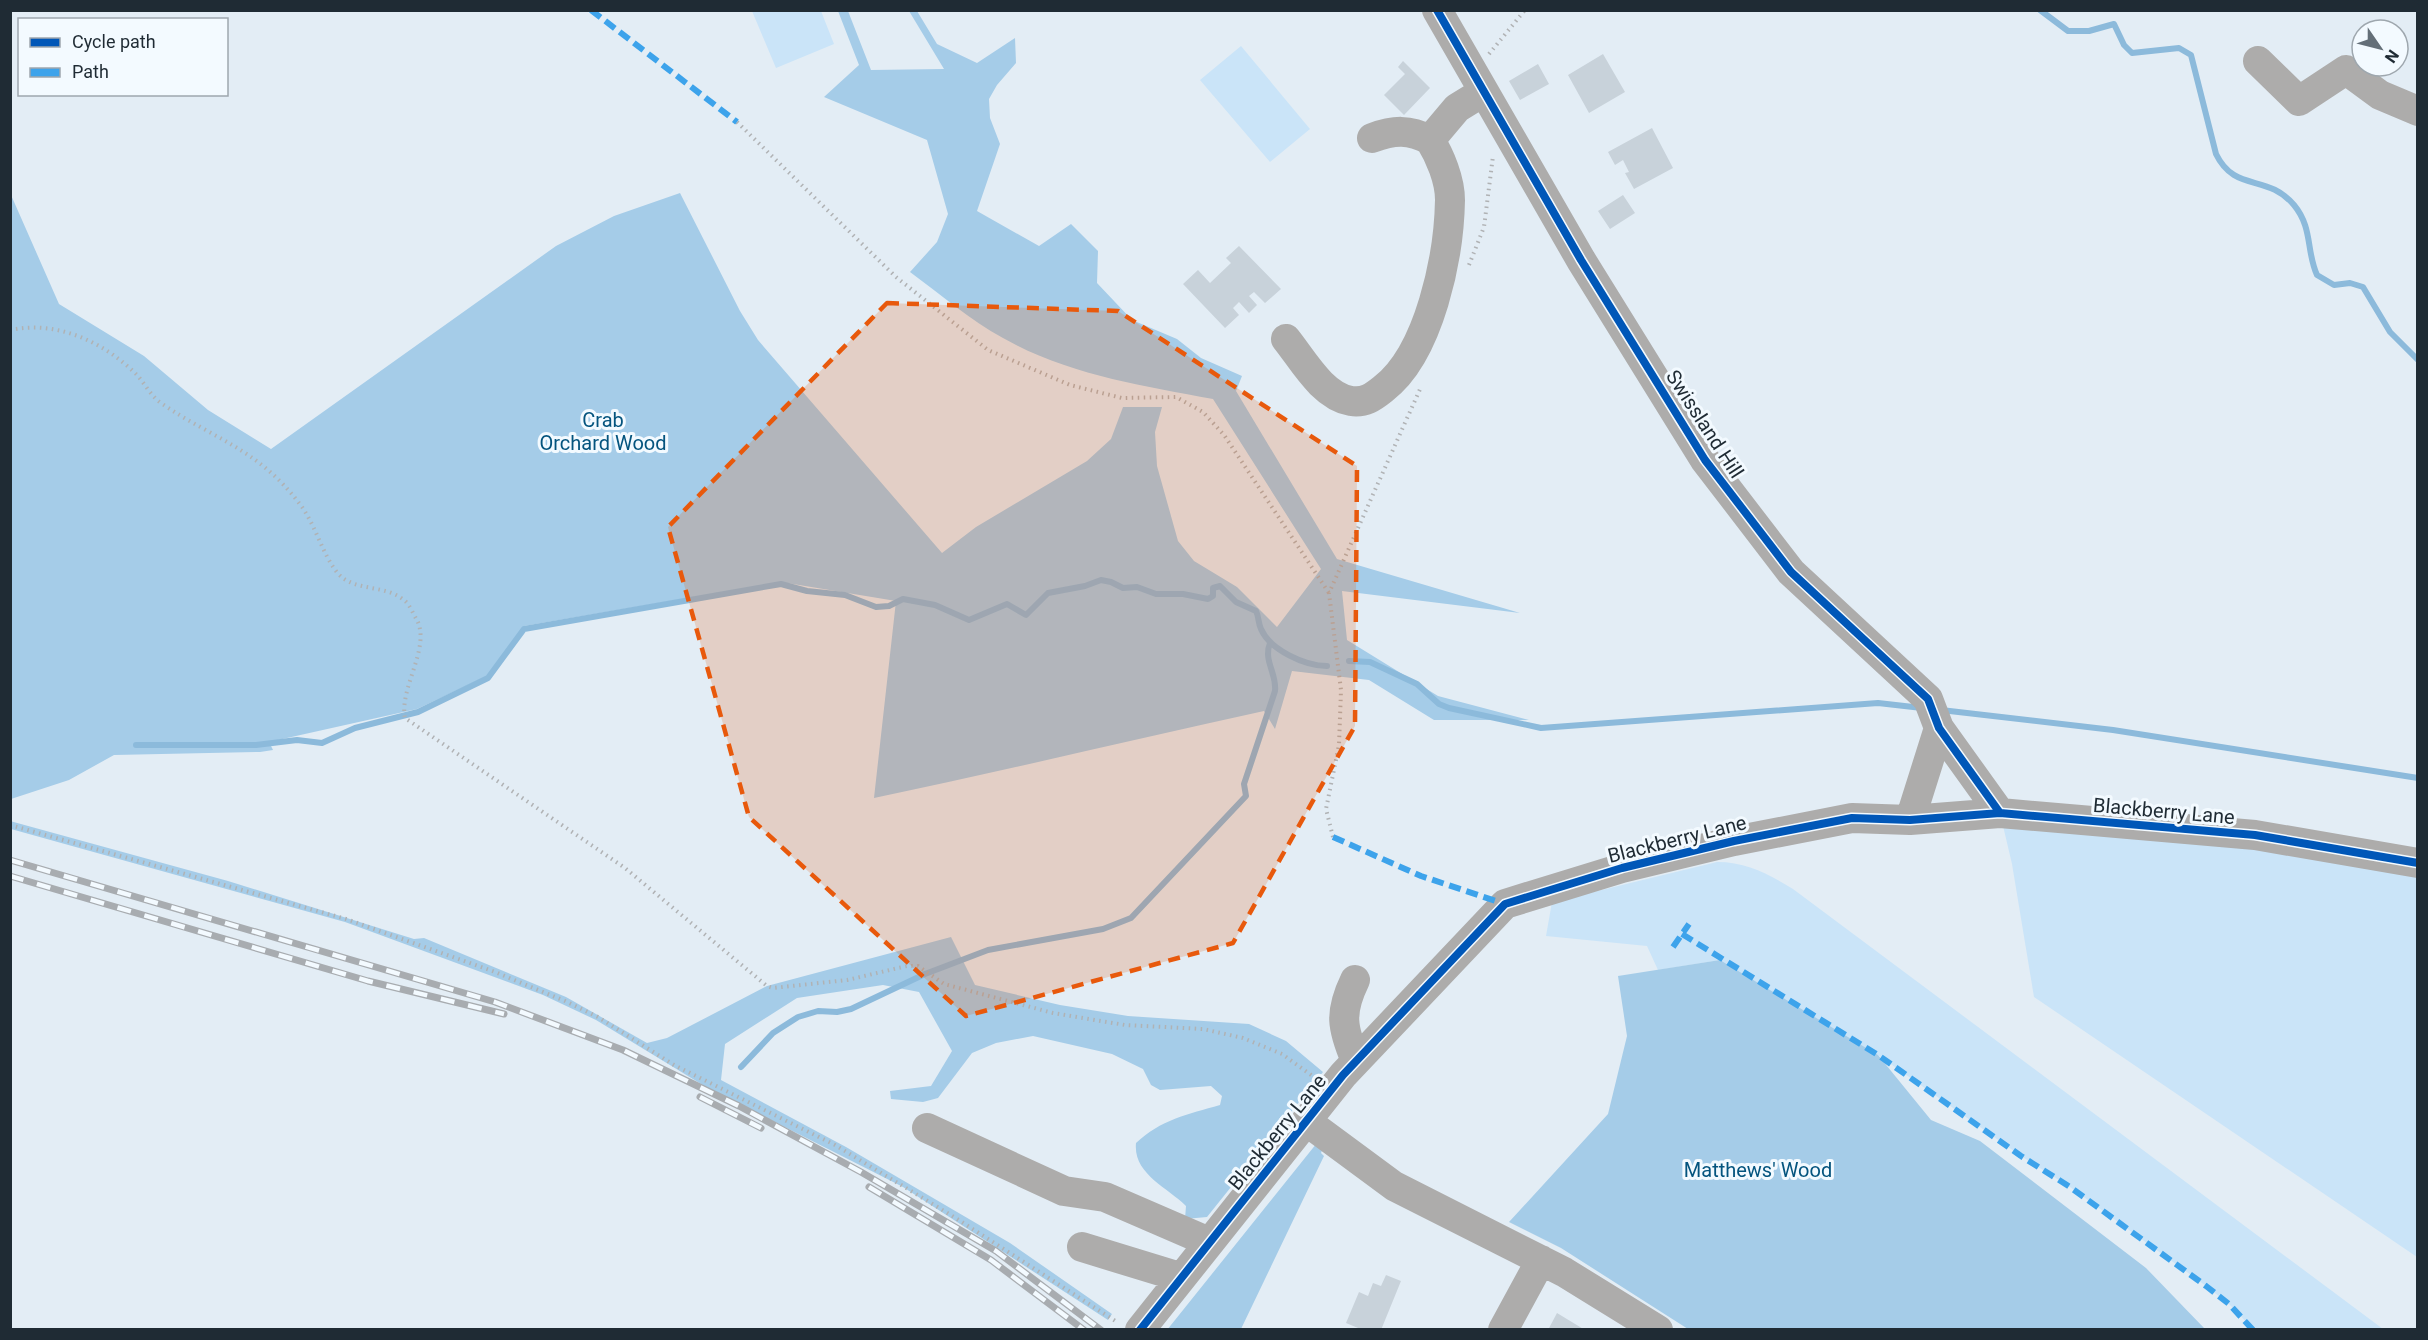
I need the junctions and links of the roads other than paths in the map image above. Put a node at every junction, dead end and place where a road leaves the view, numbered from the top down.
1 (1437, 10) edge
2 (2258, 61) dead end
3 (1478, 83) junction
4 (2418, 111) edge
5 (1372, 138) dead end
6 (1430, 140) junction
7 (1286, 339) dead end
8 (1939, 728) junction
9 (2000, 813) junction
10 (1910, 820) junction
11 (2418, 863) edge
12 (1354, 980) dead end
13 (1356, 1060) junction
14 (1306, 1121) junction
15 (927, 1128) dead end
16 (1209, 1242) junction
17 (1082, 1247) dead end
18 (1541, 1260) junction
19 (1180, 1277) junction
20 (1138, 1322) edge
21 (1503, 1329) edge
22 (1658, 1329) edge

1 - 3 street, Swissland Hill
2 - 4 street
3 - 6 street
3 - 8 street, Swissland Hill
5 - 6 street
6 - 7 street
8 - 9 street, Swissland Hill
8 - 10 street
9 - 10 street, Blackberry Lane
9 - 11 street, Blackberry Lane
10 - 13 street, Blackberry Lane
12 - 13 street
13 - 14 street, Blackberry Lane
14 - 16 street, Blackberry Lane
14 - 18 street
15 - 16 street
16 - 19 street, Blackberry Lane
17 - 19 street
18 - 21 street
18 - 22 street
19 - 20 street, Blackberry Lane

